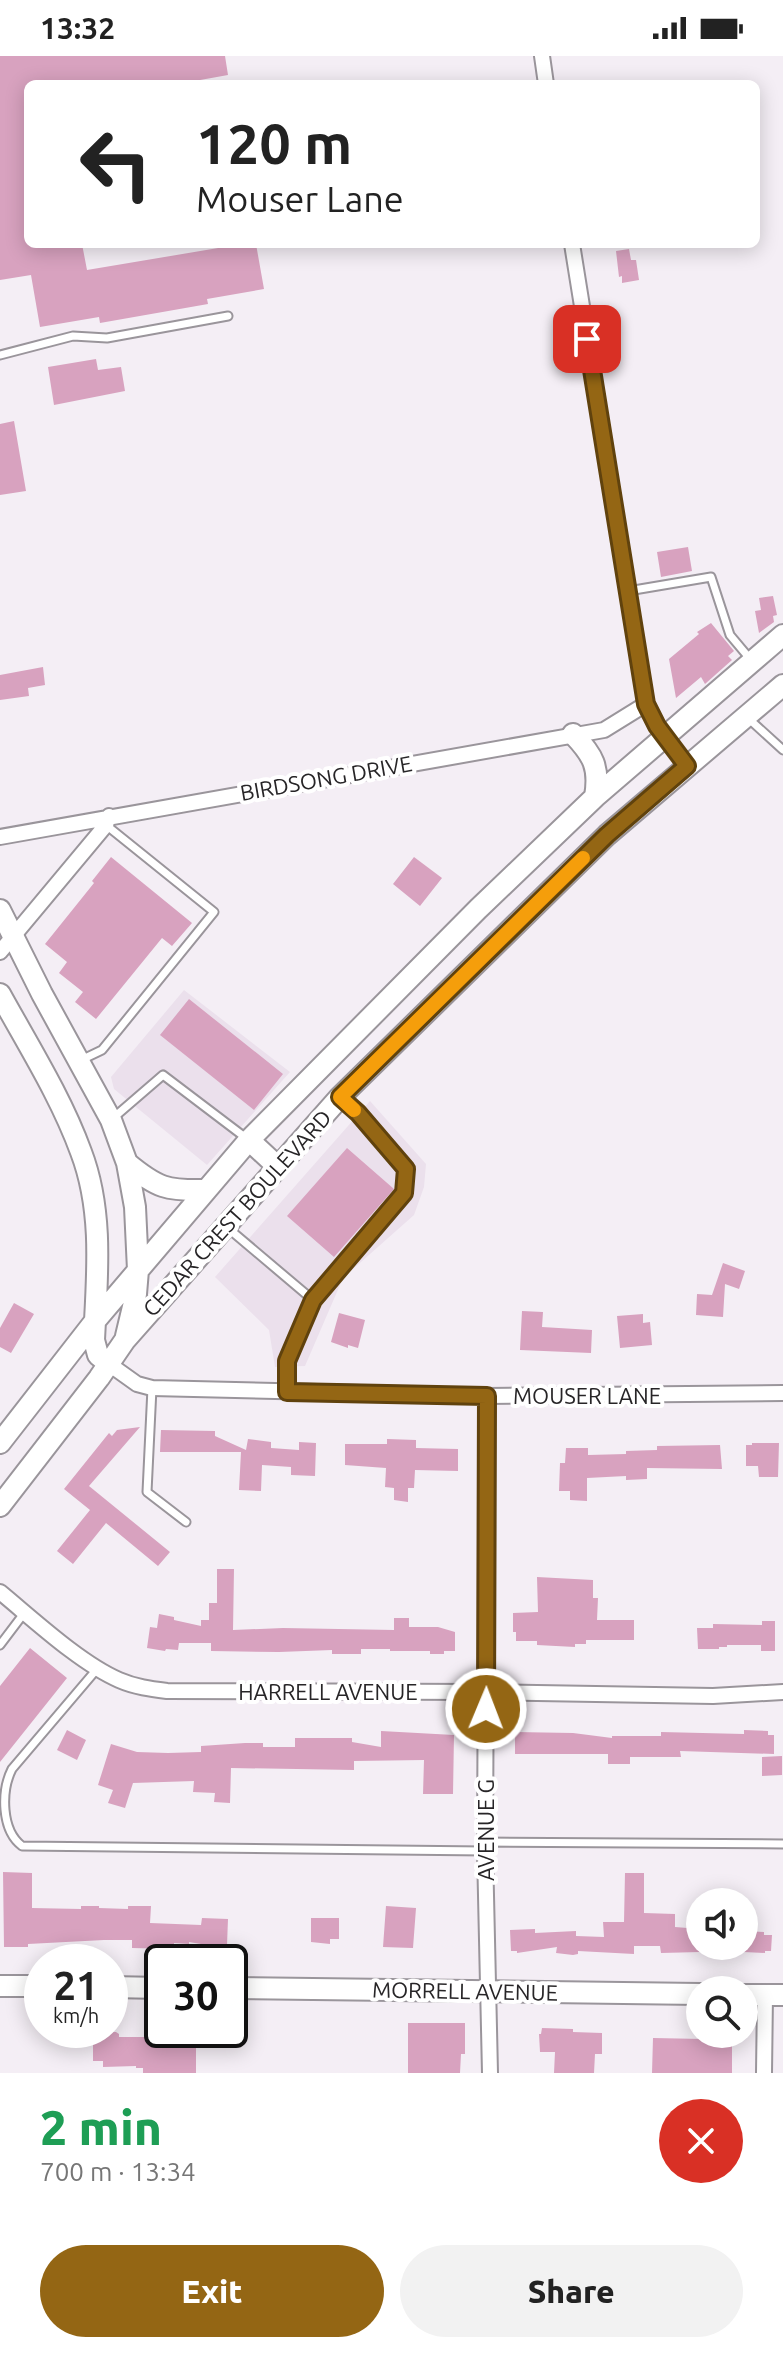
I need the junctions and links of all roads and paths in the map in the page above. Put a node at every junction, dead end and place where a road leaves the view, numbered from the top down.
1 (542, 56) edge
2 (545, 80) edge
3 (573, 248) edge
4 (228, 316) dead end
5 (0, 355) edge
6 (628, 591) junction
7 (783, 635) edge
8 (752, 661) junction
9 (783, 685) edge
10 (646, 704) junction
11 (746, 716) junction
12 (573, 734) junction
13 (665, 738) junction
14 (783, 750) edge
15 (687, 766) junction
16 (595, 797) junction
17 (108, 820) junction
18 (0, 837) edge
19 (0, 910) edge
20 (6, 945) edge
21 (0, 994) edge
22 (79, 1061) junction
23 (316, 1074) junction
24 (340, 1097) junction
25 (111, 1120) junction
26 (249, 1140) junction
27 (127, 1163) junction
28 (278, 1167) junction
29 (206, 1190) junction
30 (225, 1225) junction
31 (138, 1270) junction
32 (313, 1300) junction
33 (95, 1321) junction
34 (125, 1340) junction
35 (109, 1364) junction
36 (152, 1388) junction
37 (287, 1392) junction
38 (783, 1393) edge
39 (487, 1396) junction
40 (0, 1443) edge
41 (0, 1506) edge
42 (186, 1522) dead end
43 (0, 1592) edge
44 (25, 1612) junction
45 (0, 1629) edge
46 (8, 1635) junction
47 (0, 1645) edge
48 (97, 1669) junction
49 (486, 1692) junction
50 (783, 1692) edge
51 (783, 1844) edge
52 (485, 1846) junction
53 (0, 1986) edge
54 (24, 1986) edge
55 (248, 1988) edge
56 (488, 1990) junction
57 (686, 1994) edge
58 (774, 1995) edge
59 (490, 2073) edge
60 (764, 2073) edge

1 - 2 street
3 - 6 street
4 - 5 lane
6 - 8 lane
6 - 10 street
7 - 8 street, CEDAR CREST BOULEVARD
8 - 13 street, CEDAR CREST BOULEVARD
9 - 11 street, CEDAR CREST BOULEVARD
10 - 12 street, BIRDSONG DRIVE
10 - 13 street
11 - 14 lane
11 - 15 street, CEDAR CREST BOULEVARD
12 - 16 street
12 - 17 street, BIRDSONG DRIVE
13 - 15 street
13 - 16 street, CEDAR CREST BOULEVARD
15 - 24 street, CEDAR CREST BOULEVARD
16 - 23 street, CEDAR CREST BOULEVARD
17 - 18 street, BIRDSONG DRIVE
17 - 20 street
17 - 22 lane
19 - 20 street
20 - 22 street
21 - 33 street
22 - 25 street
23 - 24 street
23 - 26 street, CEDAR CREST BOULEVARD
24 - 28 street, CEDAR CREST BOULEVARD
24 - 32 lane
25 - 26 lane
25 - 27 street
26 - 28 street
26 - 29 street, CEDAR CREST BOULEVARD
27 - 29 street
27 - 31 street
28 - 30 street, CEDAR CREST BOULEVARD
29 - 31 street, CEDAR CREST BOULEVARD
30 - 32 lane
30 - 34 street, CEDAR CREST BOULEVARD
31 - 33 street, CEDAR CREST BOULEVARD
31 - 34 street
32 - 37 lane
33 - 35 street
33 - 40 street, CEDAR CREST BOULEVARD
34 - 35 street, CEDAR CREST BOULEVARD
35 - 36 street, MOUSER LANE
35 - 41 street, CEDAR CREST BOULEVARD
36 - 37 street, MOUSER LANE
36 - 42 lane
37 - 39 street, MOUSER LANE
38 - 39 street, MOUSER LANE
39 - 49 street, AVENUE G
43 - 44 street, HARRELL AVENUE
44 - 46 lane
44 - 48 street, HARRELL AVENUE
45 - 46 lane
46 - 47 lane
48 - 49 street, HARRELL AVENUE
48 - 52 lane
49 - 50 street, HARRELL AVENUE
49 - 52 street, AVENUE G
51 - 52 lane
52 - 56 street, AVENUE G
53 - 54 street
55 - 56 street, MORRELL AVENUE
56 - 57 street, MORRELL AVENUE
56 - 59 street, AVENUE G
58 - 60 street

